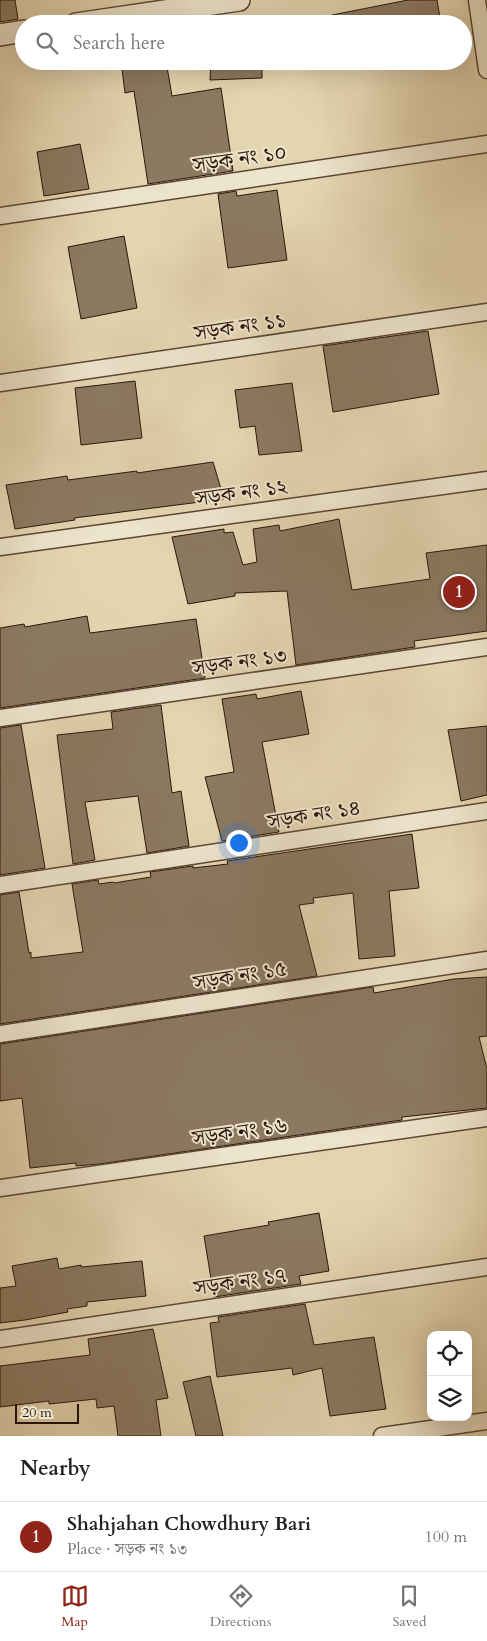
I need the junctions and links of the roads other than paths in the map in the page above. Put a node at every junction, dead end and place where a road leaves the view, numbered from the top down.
1 (239, 0) edge
2 (477, 0) edge
3 (137, 15) edge
4 (15, 32) edge
5 (0, 35) edge
6 (487, 70) edge
7 (487, 144) edge
8 (0, 216) edge
9 (487, 312) edge
10 (0, 383) edge
11 (487, 480) edge
12 (0, 548) edge
13 (487, 647) edge
14 (0, 718) edge
15 (487, 811) edge
16 (0, 885) edge
17 (487, 960) edge
18 (0, 1034) edge
19 (487, 1118) edge
20 (0, 1188) edge
21 (487, 1267) edge
22 (0, 1339) edge
23 (487, 1422) edge
24 (382, 1436) edge

1 - 3 street
2 - 6 street
4 - 5 street
7 - 8 street, সড়ক নং ১০
9 - 10 street, সড়ক নং ১১
11 - 12 street, সড়ক নং ১২
13 - 14 street, সড়ক নং ১৩
15 - 16 street, সড়ক নং ১৪
17 - 18 street, সড়ক নং ১৫
19 - 20 street, সড়ক নং ১৬
21 - 22 street, সড়ক নং ১৭
23 - 24 street

